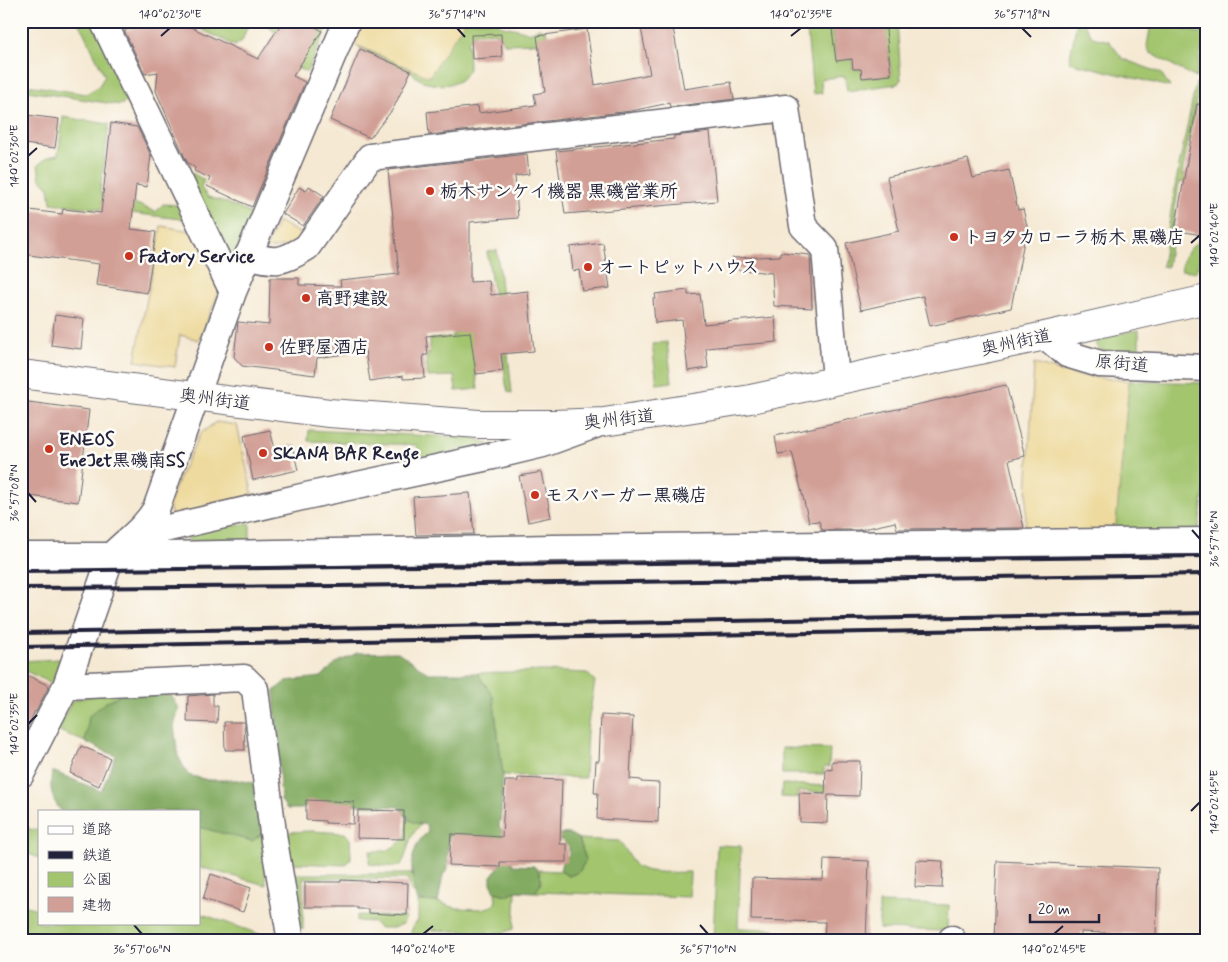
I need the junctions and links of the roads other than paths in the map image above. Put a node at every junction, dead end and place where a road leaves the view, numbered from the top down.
1 (103, 21) edge
2 (347, 21) edge
3 (248, 255) junction
4 (233, 292) junction
5 (1207, 299) edge
6 (1045, 336) junction
7 (1207, 368) edge
8 (21, 374) edge
9 (836, 380) junction
10 (195, 396) junction
11 (604, 422) junction
12 (134, 536) junction
13 (1207, 541) edge
14 (21, 556) edge
15 (111, 556) junction
16 (66, 686) junction
17 (21, 774) edge
18 (291, 941) edge

1 - 4 street
2 - 3 street
3 - 4 street
3 - 9 street
4 - 10 street
5 - 6 main road, 奥州街道
6 - 7 street, 原街道
6 - 9 main road, 奥州街道
8 - 10 main road, 奥州街道
9 - 11 main road, 奥州街道
10 - 11 main road, 奥州街道
10 - 12 street
11 - 12 street
12 - 15 street
13 - 15 street
14 - 15 street
15 - 16 street
16 - 17 street
16 - 18 street

